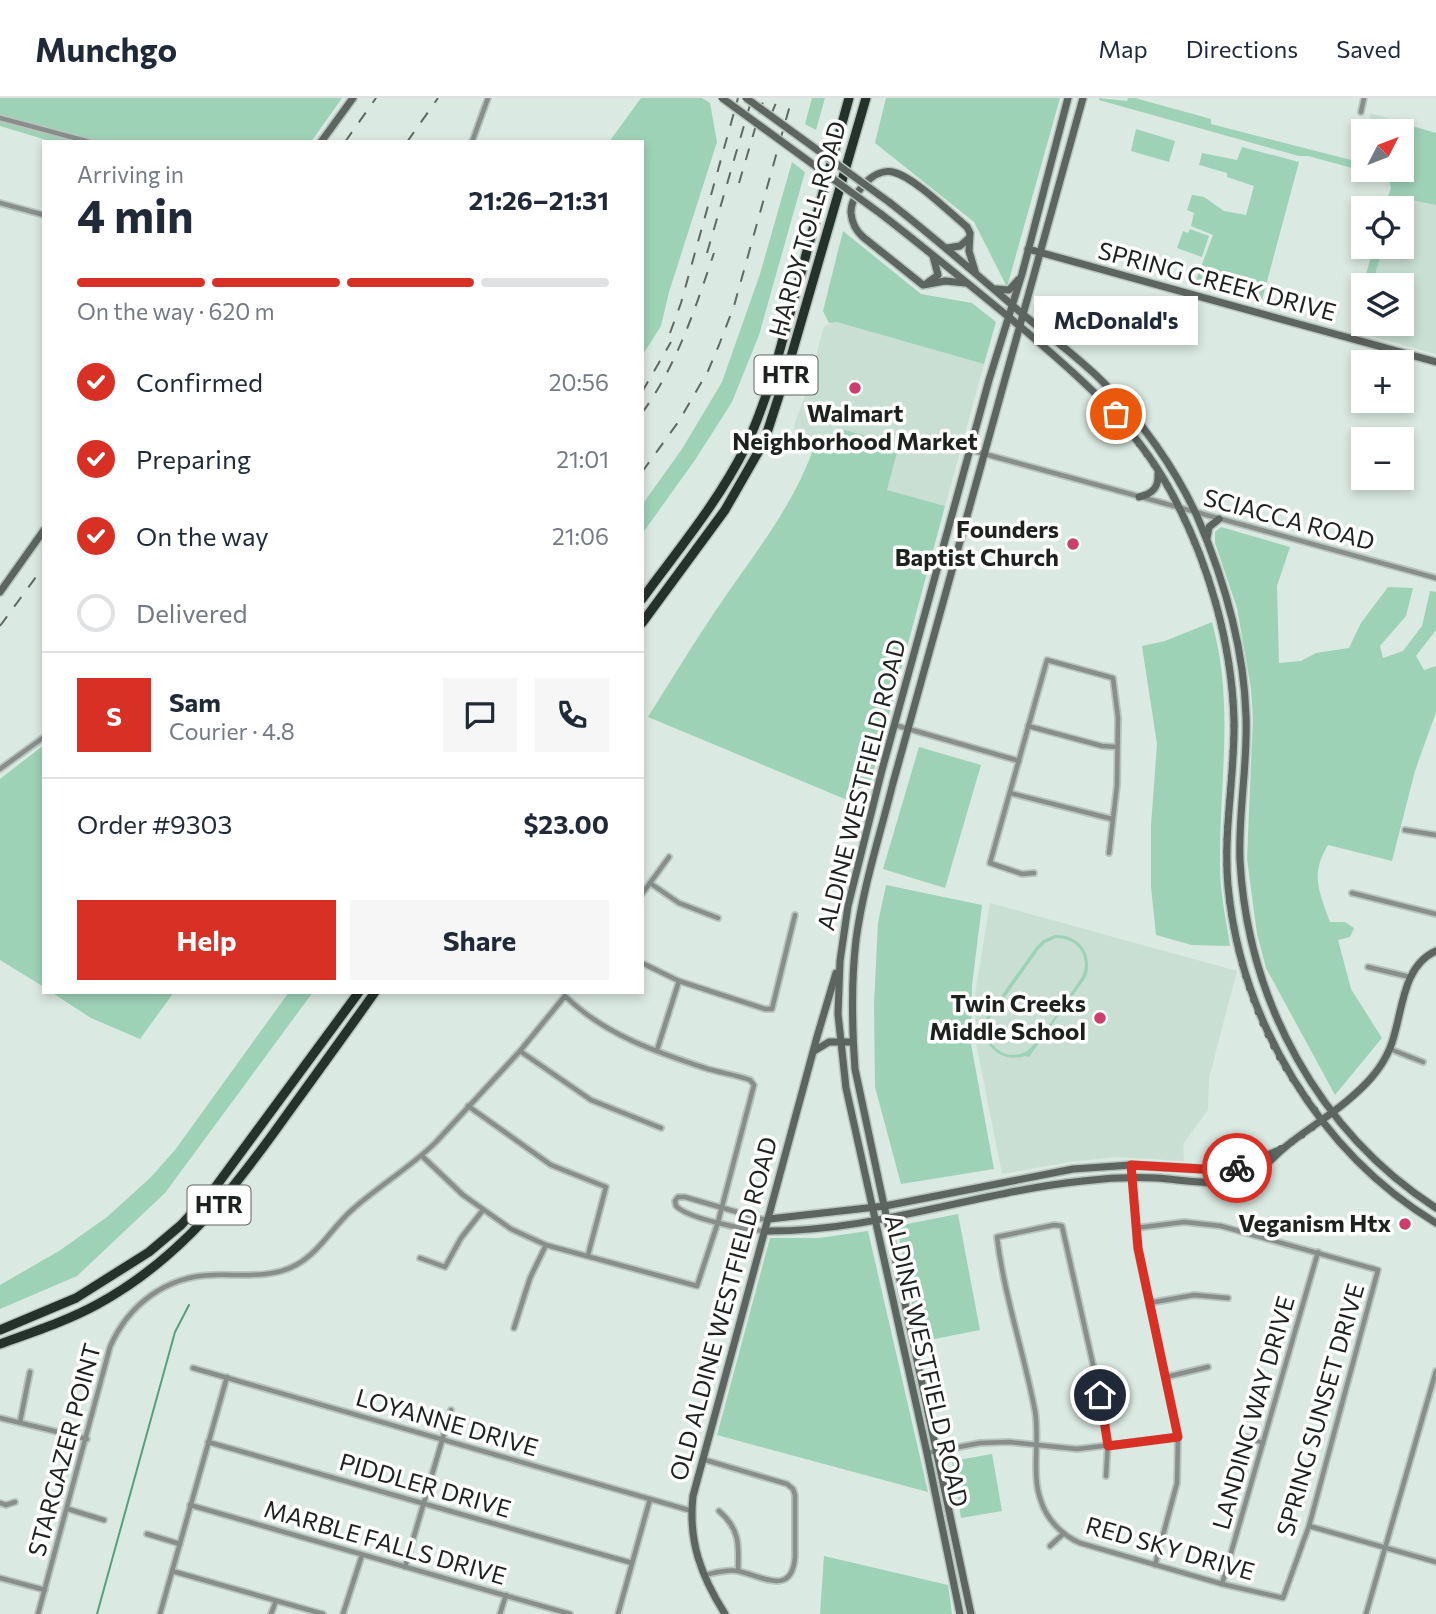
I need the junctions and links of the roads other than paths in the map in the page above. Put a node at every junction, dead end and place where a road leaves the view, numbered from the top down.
1 (354, 98) edge
2 (488, 98) edge
3 (722, 98) edge
4 (746, 98) edge
5 (849, 98) edge
6 (866, 98) edge
7 (1068, 98) edge
8 (1083, 98) edge
9 (1364, 98) edge
10 (1361, 112) dead end
11 (0, 118) edge
12 (82, 140) edge
13 (322, 140) edge
14 (473, 140) edge
15 (1050, 163) junction
16 (1063, 168) junction
17 (0, 203) edge
18 (42, 214) edge
19 (970, 238) junction
20 (947, 248) junction
21 (1028, 249) junction
22 (1040, 254) junction
23 (933, 255) junction
24 (975, 272) junction
25 (1022, 274) junction
26 (968, 283) junction
27 (923, 285) junction
28 (995, 289) junction
29 (1012, 304) junction
30 (1022, 313) junction
31 (1009, 317) junction
32 (1019, 326) junction
33 (1038, 342) junction
34 (1009, 357) junction
35 (1436, 362) edge
36 (1119, 399) junction
37 (1110, 408) junction
38 (970, 450) junction
39 (984, 454) junction
40 (1157, 470) junction
41 (1139, 497) junction
42 (1179, 508) junction
43 (1195, 512) junction
44 (1219, 519) junction
45 (42, 533) edge
46 (1209, 545) junction
47 (941, 555) junction
48 (955, 559) junction
49 (1436, 578) edge
50 (0, 592) edge
51 (644, 596) edge
52 (1214, 599) junction
53 (1227, 600) junction
54 (644, 620) edge
55 (1233, 705) junction
56 (1245, 708) junction
57 (895, 725) junction
58 (1028, 726) junction
59 (908, 729) junction
60 (42, 738) edge
61 (1117, 747) junction
62 (1018, 761) junction
63 (0, 769) edge
64 (1010, 793) junction
65 (1112, 819) junction
66 (1228, 819) junction
67 (1241, 821) junction
68 (1405, 830) dead end
69 (1436, 835) edge
70 (1109, 853) dead end
71 (669, 857) dead end
72 (860, 859) junction
73 (873, 864) junction
74 (1034, 873) dead end
75 (650, 883) junction
76 (644, 891) edge
77 (1352, 893) dead end
78 (1436, 914) edge
79 (796, 915) dead end
80 (718, 918) dead end
81 (1248, 926) junction
82 (1235, 928) junction
83 (1436, 951) edge
84 (840, 961) junction
85 (644, 964) edge
86 (1368, 967) dead end
87 (1410, 977) junction
88 (679, 981) junction
89 (358, 994) edge
90 (374, 994) edge
91 (1280, 1027) junction
92 (1267, 1031) junction
93 (840, 1042) junction
94 (853, 1042) junction
95 (1390, 1049) junction
96 (520, 1051) junction
97 (657, 1051) junction
98 (814, 1052) junction
99 (1423, 1062) dead end
100 (468, 1106) junction
101 (863, 1107) junction
102 (850, 1109) junction
103 (1332, 1113) junction
104 (1322, 1120) junction
105 (661, 1128) dead end
106 (1284, 1148) junction
107 (422, 1156) junction
108 (1131, 1165) junction
109 (1169, 1166) junction
110 (1132, 1177) junction
111 (1013, 1180) junction
112 (1169, 1180) junction
113 (1015, 1192) junction
114 (1425, 1201) junction
115 (885, 1206) junction
116 (722, 1207) junction
117 (872, 1208) junction
118 (1436, 1208) edge
119 (483, 1210) junction
120 (1418, 1212) junction
121 (769, 1219) junction
122 (887, 1219) junction
123 (875, 1221) junction
124 (718, 1222) junction
125 (1436, 1223) edge
126 (1136, 1228) junction
127 (765, 1231) junction
128 (546, 1245) junction
129 (1318, 1252) junction
130 (588, 1255) junction
131 (420, 1258) dead end
132 (1228, 1298) dead end
133 (1149, 1303) junction
134 (907, 1310) junction
135 (895, 1312) junction
136 (514, 1328) dead end
137 (0, 1330) edge
138 (0, 1344) edge
139 (1208, 1367) dead end
140 (193, 1368) dead end
141 (1436, 1371) edge
142 (30, 1372) dead end
143 (226, 1377) junction
144 (1166, 1377) junction
145 (922, 1381) junction
146 (911, 1383) junction
147 (451, 1410) dead end
148 (0, 1418) edge
149 (20, 1422) junction
150 (1178, 1437) junction
151 (1246, 1437) dead end
152 (87, 1439) junction
153 (442, 1439) junction
154 (208, 1442) junction
155 (1263, 1443) junction
156 (1108, 1446) junction
157 (1038, 1447) junction
158 (937, 1451) junction
159 (927, 1453) junction
160 (702, 1459) junction
161 (1106, 1476) dead end
162 (650, 1499) junction
163 (15, 1502) dead end
164 (0, 1503) edge
165 (424, 1504) junction
166 (190, 1505) junction
167 (68, 1509) junction
168 (692, 1511) junction
169 (719, 1511) dead end
170 (951, 1518) junction
171 (104, 1520) dead end
172 (942, 1520) junction
173 (1309, 1526) junction
174 (146, 1534) dead end
175 (1063, 1534) junction
176 (180, 1544) junction
177 (1050, 1546) dead end
178 (1385, 1548) junction
179 (362, 1555) junction
180 (1436, 1562) edge
181 (632, 1563) junction
182 (1155, 1565) junction
183 (405, 1567) junction
184 (172, 1571) junction
185 (738, 1571) junction
186 (704, 1576) junction
187 (0, 1578) edge
188 (1222, 1584) junction
189 (45, 1590) junction
190 (506, 1595) junction
191 (968, 1597) junction
192 (1283, 1598) joint
193 (958, 1600) junction
194 (276, 1601) junction
195 (720, 1606) junction
196 (38, 1614) edge
197 (160, 1614) edge
198 (271, 1614) edge
199 (323, 1614) edge
200 (343, 1614) edge
201 (500, 1614) edge
202 (570, 1614) edge
203 (618, 1614) edge
204 (715, 1614) edge
205 (725, 1614) edge
206 (960, 1614) edge
207 (971, 1614) edge
208 (1366, 1614) edge

1 - 13 main road
2 - 14 street
3 - 23 main road, bridge
4 - 20 main road, bridge
5 - 51 highway, HARDY TOLL ROAD / HTR
6 - 54 highway, HARDY TOLL ROAD / HTR
7 - 15 main road, ALDINE WESTFIELD ROAD
8 - 16 main road, ALDINE WESTFIELD ROAD
9 - 10 street
11 - 12 street
15 - 16 main road
15 - 21 main road, ALDINE WESTFIELD ROAD
16 - 22 main road, ALDINE WESTFIELD ROAD
17 - 18 street
19 - 20 main road
19 - 24 main road
19 - 27 main road
20 - 24 main road
21 - 22 main road, SPRING CREEK DRIVE
21 - 25 main road, ALDINE WESTFIELD ROAD
22 - 30 main road, ALDINE WESTFIELD ROAD
22 - 35 main road, SPRING CREEK DRIVE
23 - 26 main road
23 - 27 main road
24 - 28 main road
25 - 28 main road
25 - 29 main road, ALDINE WESTFIELD ROAD
26 - 27 main road
26 - 31 main road
28 - 29 main road
29 - 30 main road
29 - 31 main road, ALDINE WESTFIELD ROAD
30 - 32 main road, ALDINE WESTFIELD ROAD
30 - 36 main road
31 - 32 main road
31 - 38 main road, ALDINE WESTFIELD ROAD
32 - 33 main road
32 - 34 main road, ALDINE WESTFIELD ROAD
33 - 34 main road
33 - 37 main road
34 - 39 main road, ALDINE WESTFIELD ROAD
36 - 37 main road
36 - 43 main road
37 - 40 main road
38 - 39 street, SCIACCA ROAD
38 - 47 main road, ALDINE WESTFIELD ROAD
39 - 41 street, SCIACCA ROAD
39 - 48 main road, ALDINE WESTFIELD ROAD
40 - 41 main road
40 - 42 main road
41 - 42 street, SCIACCA ROAD
42 - 43 street, SCIACCA ROAD
42 - 52 main road
43 - 44 street, SCIACCA ROAD
43 - 46 main road
44 - 46 main road
44 - 49 street, SCIACCA ROAD
45 - 50 main road
46 - 53 main road
47 - 48 main road
47 - 57 main road, ALDINE WESTFIELD ROAD
48 - 59 main road, ALDINE WESTFIELD ROAD
52 - 53 main road
52 - 55 main road
53 - 56 main road
55 - 56 main road
55 - 66 main road
56 - 67 main road
57 - 59 street
57 - 72 main road, ALDINE WESTFIELD ROAD
58 - 61 street
58 - 61 street
58 - 62 street
59 - 62 street
59 - 73 main road, ALDINE WESTFIELD ROAD
60 - 63 street
61 - 65 street
62 - 64 street
64 - 65 street
64 - 74 street
65 - 70 street
66 - 67 main road
66 - 82 main road
67 - 81 main road
68 - 69 street
71 - 75 street
72 - 73 main road
72 - 84 main road, ALDINE WESTFIELD ROAD
73 - 94 main road, ALDINE WESTFIELD ROAD
75 - 76 street
75 - 80 street
77 - 78 street
79 - 88 street
81 - 82 main road
81 - 91 main road
82 - 92 main road
83 - 87 main road
84 - 93 main road, ALDINE WESTFIELD ROAD
84 - 98 main road, OLD ALDINE WESTFIELD ROAD
85 - 88 street
86 - 87 street
87 - 95 main road
88 - 97 street
89 - 137 highway, HTR
90 - 138 highway, HTR
91 - 92 main road
91 - 103 main road
92 - 104 main road
93 - 94 main road
93 - 98 main road
93 - 102 main road, ALDINE WESTFIELD ROAD
94 - 101 main road, ALDINE WESTFIELD ROAD
95 - 99 street
95 - 103 main road
96 - 97 street, STARGAZER POINT
96 - 100 street, STARGAZER POINT
96 - 105 street
97 - 116 street
98 - 121 main road, OLD ALDINE WESTFIELD ROAD
100 - 107 street, STARGAZER POINT
100 - 130 street
101 - 102 main road
101 - 115 main road, ALDINE WESTFIELD ROAD
102 - 117 main road, ALDINE WESTFIELD ROAD
103 - 104 main road
103 - 114 main road
104 - 106 main road
104 - 120 main road
106 - 109 main road
106 - 112 main road
107 - 119 street
107 - 152 street, STARGAZER POINT
108 - 109 main road
108 - 110 street
108 - 111 main road
109 - 112 main road
110 - 112 main road
110 - 113 main road
110 - 126 street
111 - 113 main road
111 - 115 main road
113 - 122 main road
114 - 118 main road
114 - 120 main road
115 - 117 main road
115 - 122 main road, ALDINE WESTFIELD ROAD
116 - 121 street
116 - 124 street
116 - 124 street
117 - 121 main road
117 - 123 main road, ALDINE WESTFIELD ROAD
119 - 128 street
119 - 131 street
120 - 125 main road
121 - 127 main road, OLD ALDINE WESTFIELD ROAD
122 - 123 main road
122 - 134 main road, ALDINE WESTFIELD ROAD
123 - 127 main road
123 - 135 main road, ALDINE WESTFIELD ROAD
124 - 127 street
124 - 130 street
126 - 129 street
126 - 133 street
127 - 160 main road, OLD ALDINE WESTFIELD ROAD
128 - 130 street
128 - 136 street
129 - 155 street, LANDING WAY DRIVE
129 - 173 street, SPRING SUNSET DRIVE
132 - 133 street
133 - 144 street
134 - 135 main road
134 - 145 main road, ALDINE WESTFIELD ROAD
135 - 146 main road, ALDINE WESTFIELD ROAD
139 - 144 street
140 - 143 street, LOYANNE DRIVE
141 - 178 street
142 - 149 street
143 - 153 street, LOYANNE DRIVE
143 - 154 street
144 - 150 street
145 - 146 main road
145 - 158 main road, ALDINE WESTFIELD ROAD
146 - 159 main road, ALDINE WESTFIELD ROAD
147 - 153 street
148 - 149 street
149 - 152 street
150 - 156 street
150 - 182 street
151 - 155 street
152 - 167 street, STARGAZER POINT
153 - 162 street, LOYANNE DRIVE
153 - 165 street
154 - 165 street, PIDDLER DRIVE
154 - 166 street
155 - 188 street, LANDING WAY DRIVE
156 - 157 street
156 - 157 street, RED SKY DRIVE
156 - 161 street
157 - 158 street
157 - 175 street, RED SKY DRIVE
158 - 159 street
158 - 170 main road, ALDINE WESTFIELD ROAD
159 - 172 main road, ALDINE WESTFIELD ROAD
160 - 168 main road, OLD ALDINE WESTFIELD ROAD
160 - 185 street
162 - 168 street, LOYANNE DRIVE
162 - 181 street
163 - 164 street
165 - 181 street, PIDDLER DRIVE
165 - 183 street
166 - 176 street
166 - 179 street, MARBLE FALLS DRIVE
167 - 171 street
167 - 189 street, STARGAZER POINT
168 - 186 main road, OLD ALDINE WESTFIELD ROAD
169 - 185 street
170 - 172 main road
170 - 191 main road, ALDINE WESTFIELD ROAD
172 - 193 main road, ALDINE WESTFIELD ROAD
173 - 178 street
173 - 192 street, SPRING SUNSET DRIVE
174 - 176 street
175 - 177 street
175 - 182 street, RED SKY DRIVE
176 - 184 street
178 - 180 street
178 - 208 street
179 - 183 street, MARBLE FALLS DRIVE
179 - 200 street
181 - 203 street
182 - 188 street, RED SKY DRIVE
183 - 190 street, MARBLE FALLS DRIVE
184 - 194 street
184 - 197 street
185 - 186 street
186 - 195 main road, OLD ALDINE WESTFIELD ROAD
187 - 189 street
188 - 192 street, RED SKY DRIVE
189 - 196 street, STARGAZER POINT
190 - 201 street
190 - 202 street, MARBLE FALLS DRIVE
191 - 193 main road
191 - 207 main road, ALDINE WESTFIELD ROAD
193 - 206 main road, ALDINE WESTFIELD ROAD
194 - 198 street
194 - 199 street
195 - 204 street
195 - 205 main road, OLD ALDINE WESTFIELD ROAD

